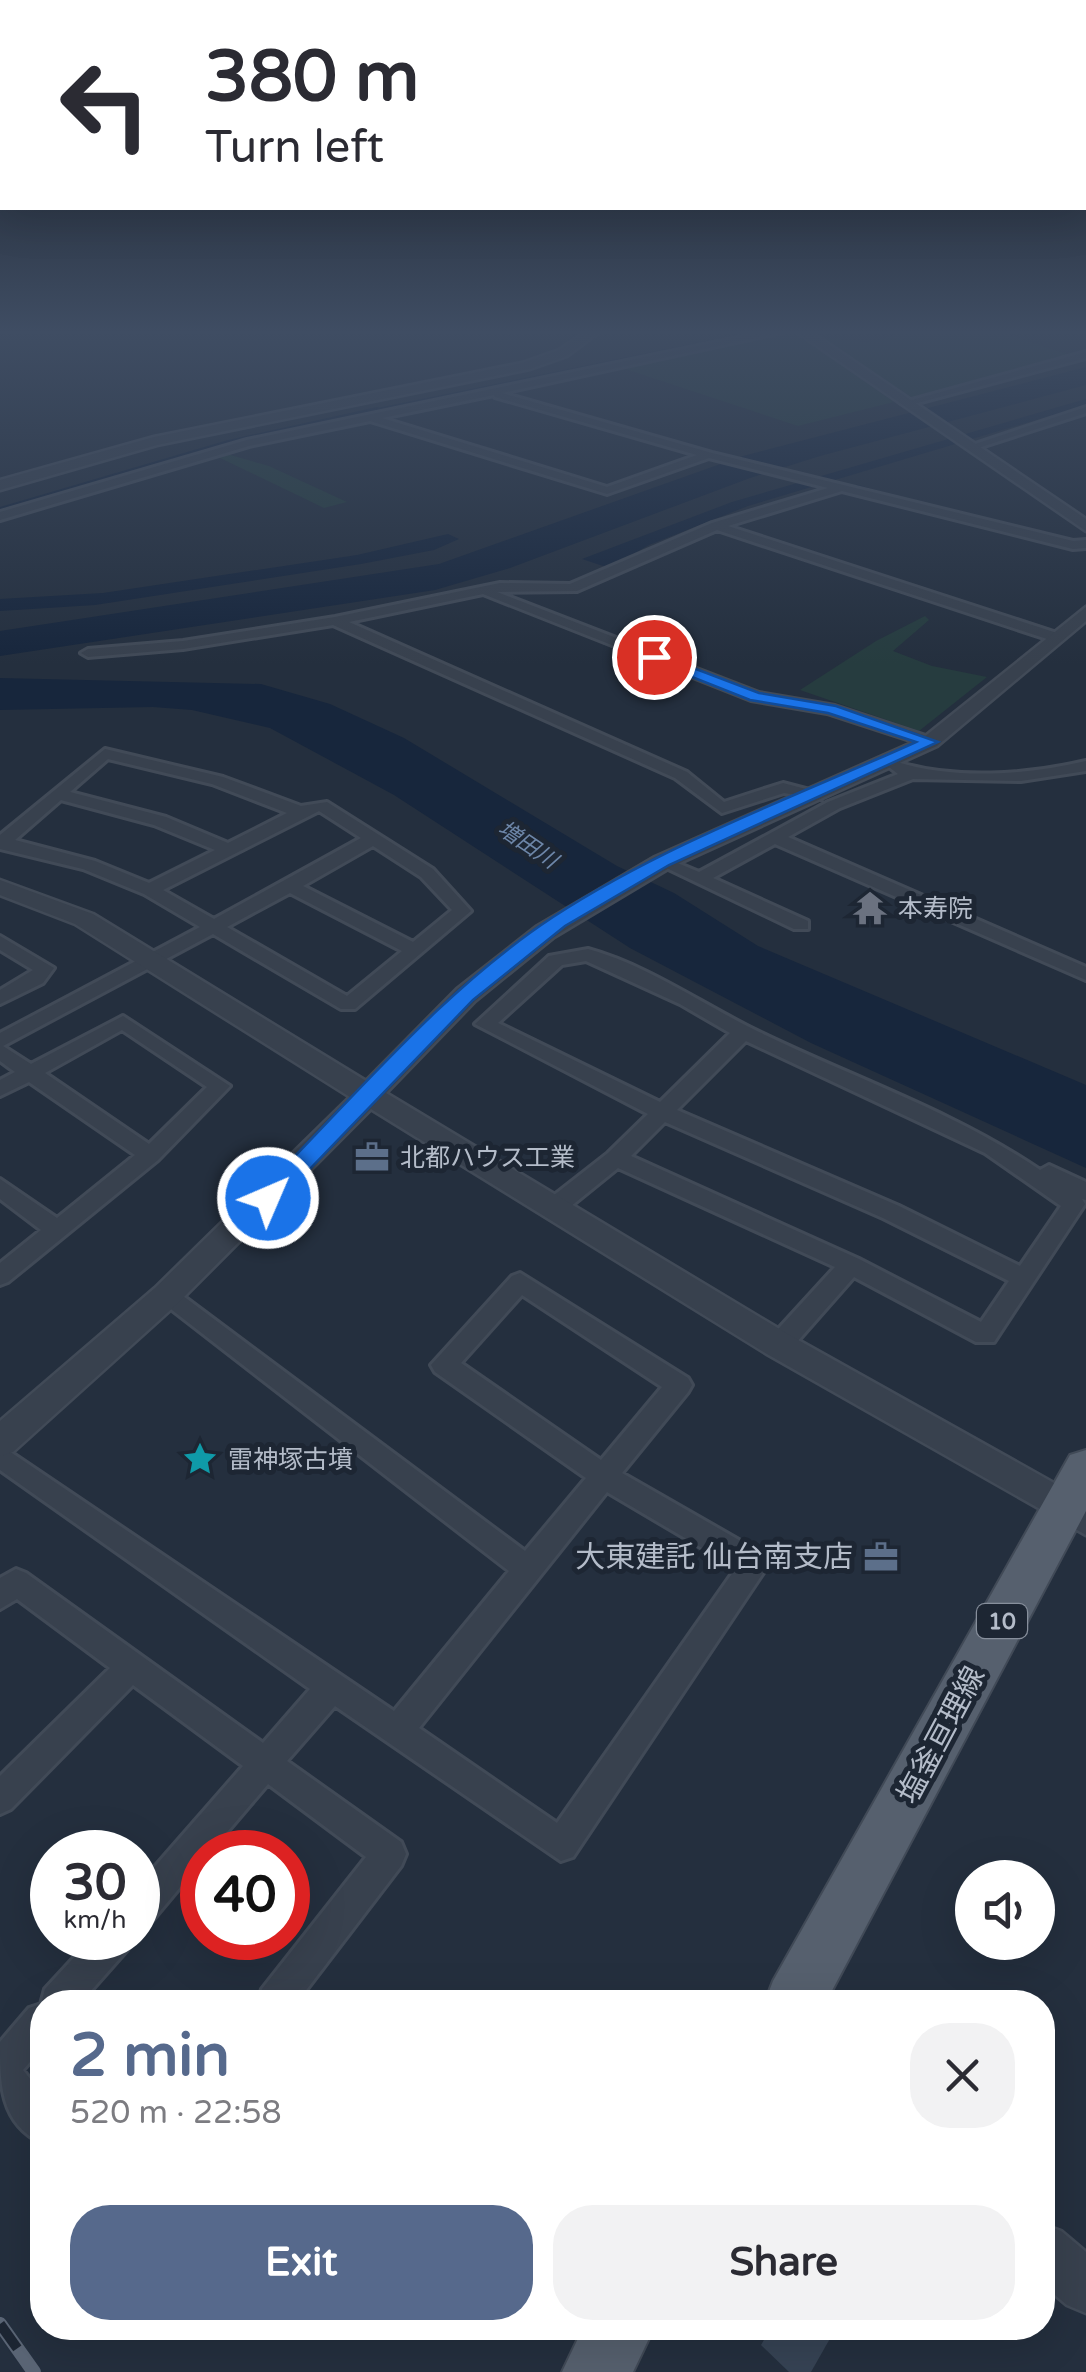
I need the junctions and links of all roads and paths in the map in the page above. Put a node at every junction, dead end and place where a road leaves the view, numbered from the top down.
1 (152, 443) edge
2 (249, 443) edge
3 (452, 443) edge
4 (666, 443) edge
5 (965, 443) edge
6 (977, 443) edge
7 (969, 445) junction
8 (715, 457) junction
9 (0, 485) edge
10 (839, 487) junction
11 (0, 516) edge
12 (716, 526) junction
13 (1086, 526) edge
14 (1086, 544) edge
15 (485, 592) junction
16 (1086, 612) edge
17 (335, 622) junction
18 (1055, 637) junction
19 (88, 653) dead end
20 (930, 742) junction
21 (890, 763) junction
22 (1086, 766) edge
23 (911, 774) junction
24 (58, 794) junction
25 (815, 796) junction
26 (301, 812) junction
27 (773, 837) junction
28 (374, 838) junction
29 (1, 842) edge
30 (230, 850) junction
31 (656, 865) junction
32 (699, 879) junction
33 (290, 886) junction
34 (0, 887) edge
35 (150, 890) junction
36 (801, 925) dead end
37 (214, 926) junction
38 (552, 927) junction
39 (0, 942) edge
40 (412, 949) junction
41 (588, 954) junction
42 (148, 961) junction
43 (1086, 974) edge
44 (0, 998) edge
45 (743, 1032) junction
46 (0, 1042) edge
47 (0, 1052) edge
48 (29, 1074) junction
49 (0, 1090) edge
50 (369, 1096) junction
51 (662, 1112) junction
52 (993, 1148) junction
53 (150, 1155) junction
54 (616, 1158) junction
55 (0, 1188) edge
56 (1086, 1192) edge
57 (552, 1209) junction
58 (58, 1231) junction
59 (852, 1265) junction
60 (0, 1276) edge
61 (1024, 1278) junction
62 (166, 1296) junction
63 (779, 1345) junction
64 (0, 1442) edge
65 (0, 1456) edge
66 (604, 1476) junction
67 (1079, 1498) edge
68 (528, 1570) junction
69 (0, 1596) edge
70 (132, 1666) junction
71 (332, 1686) junction
72 (397, 1732) junction
73 (266, 1763) junction
74 (0, 1798) edge
75 (160, 1886) edge
76 (95, 1960) edge
77 (69, 1990) edge
78 (284, 1990) edge
79 (801, 1990) edge
80 (30, 2035) edge
81 (0, 2069) edge
82 (30, 2108) edge
83 (1055, 2261) edge
84 (1086, 2286) edge
85 (613, 2340) edge
86 (596, 2372) edge

1 - 9 street
2 - 11 street
3 - 8 street
4 - 8 street
5 - 7 street
6 - 7 street
7 - 13 street
8 - 10 street
10 - 12 street
10 - 14 street
12 - 15 street
12 - 18 street
15 - 17 street
15 - 20 street
16 - 18 street
17 - 19 street
17 - 25 street
18 - 20 street
20 - 21 street
21 - 23 street
21 - 25 street
22 - 23 street
23 - 27 street
24 - 26 street
24 - 29 street
24 - 30 street
25 - 31 street
26 - 28 street
26 - 30 street
27 - 32 street
27 - 43 street
28 - 33 street
28 - 40 street
29 - 35 street
30 - 35 street
31 - 32 street
31 - 38 street
32 - 36 street
33 - 37 street
33 - 40 street
34 - 42 street
35 - 37 street
37 - 40 street
37 - 42 street
38 - 41 street
38 - 50 street
39 - 44 street
41 - 45 street
41 - 51 street
42 - 46 street
42 - 50 street
45 - 51 street
45 - 52 street
47 - 48 street
48 - 49 street
48 - 53 street
48 - 53 street
50 - 57 street
50 - 62 street
51 - 54 street
51 - 61 street
52 - 56 street
52 - 61 street
53 - 58 street
54 - 57 street
54 - 59 street
55 - 58 street
57 - 63 street
58 - 60 street
59 - 61 street
59 - 63 street
62 - 64 street
62 - 68 street
63 - 67 street
65 - 71 street
66 - 66 street
66 - 68 street
66 - 72 street
67 - 79 main road, 塩釜亘理線 / 10
68 - 72 street
69 - 70 street
70 - 73 street
70 - 74 street
71 - 72 street
71 - 73 street
73 - 75 street
73 - 78 street
76 - 77 street
80 - 81 street
81 - 82 street
83 - 84 street
85 - 86 main road

